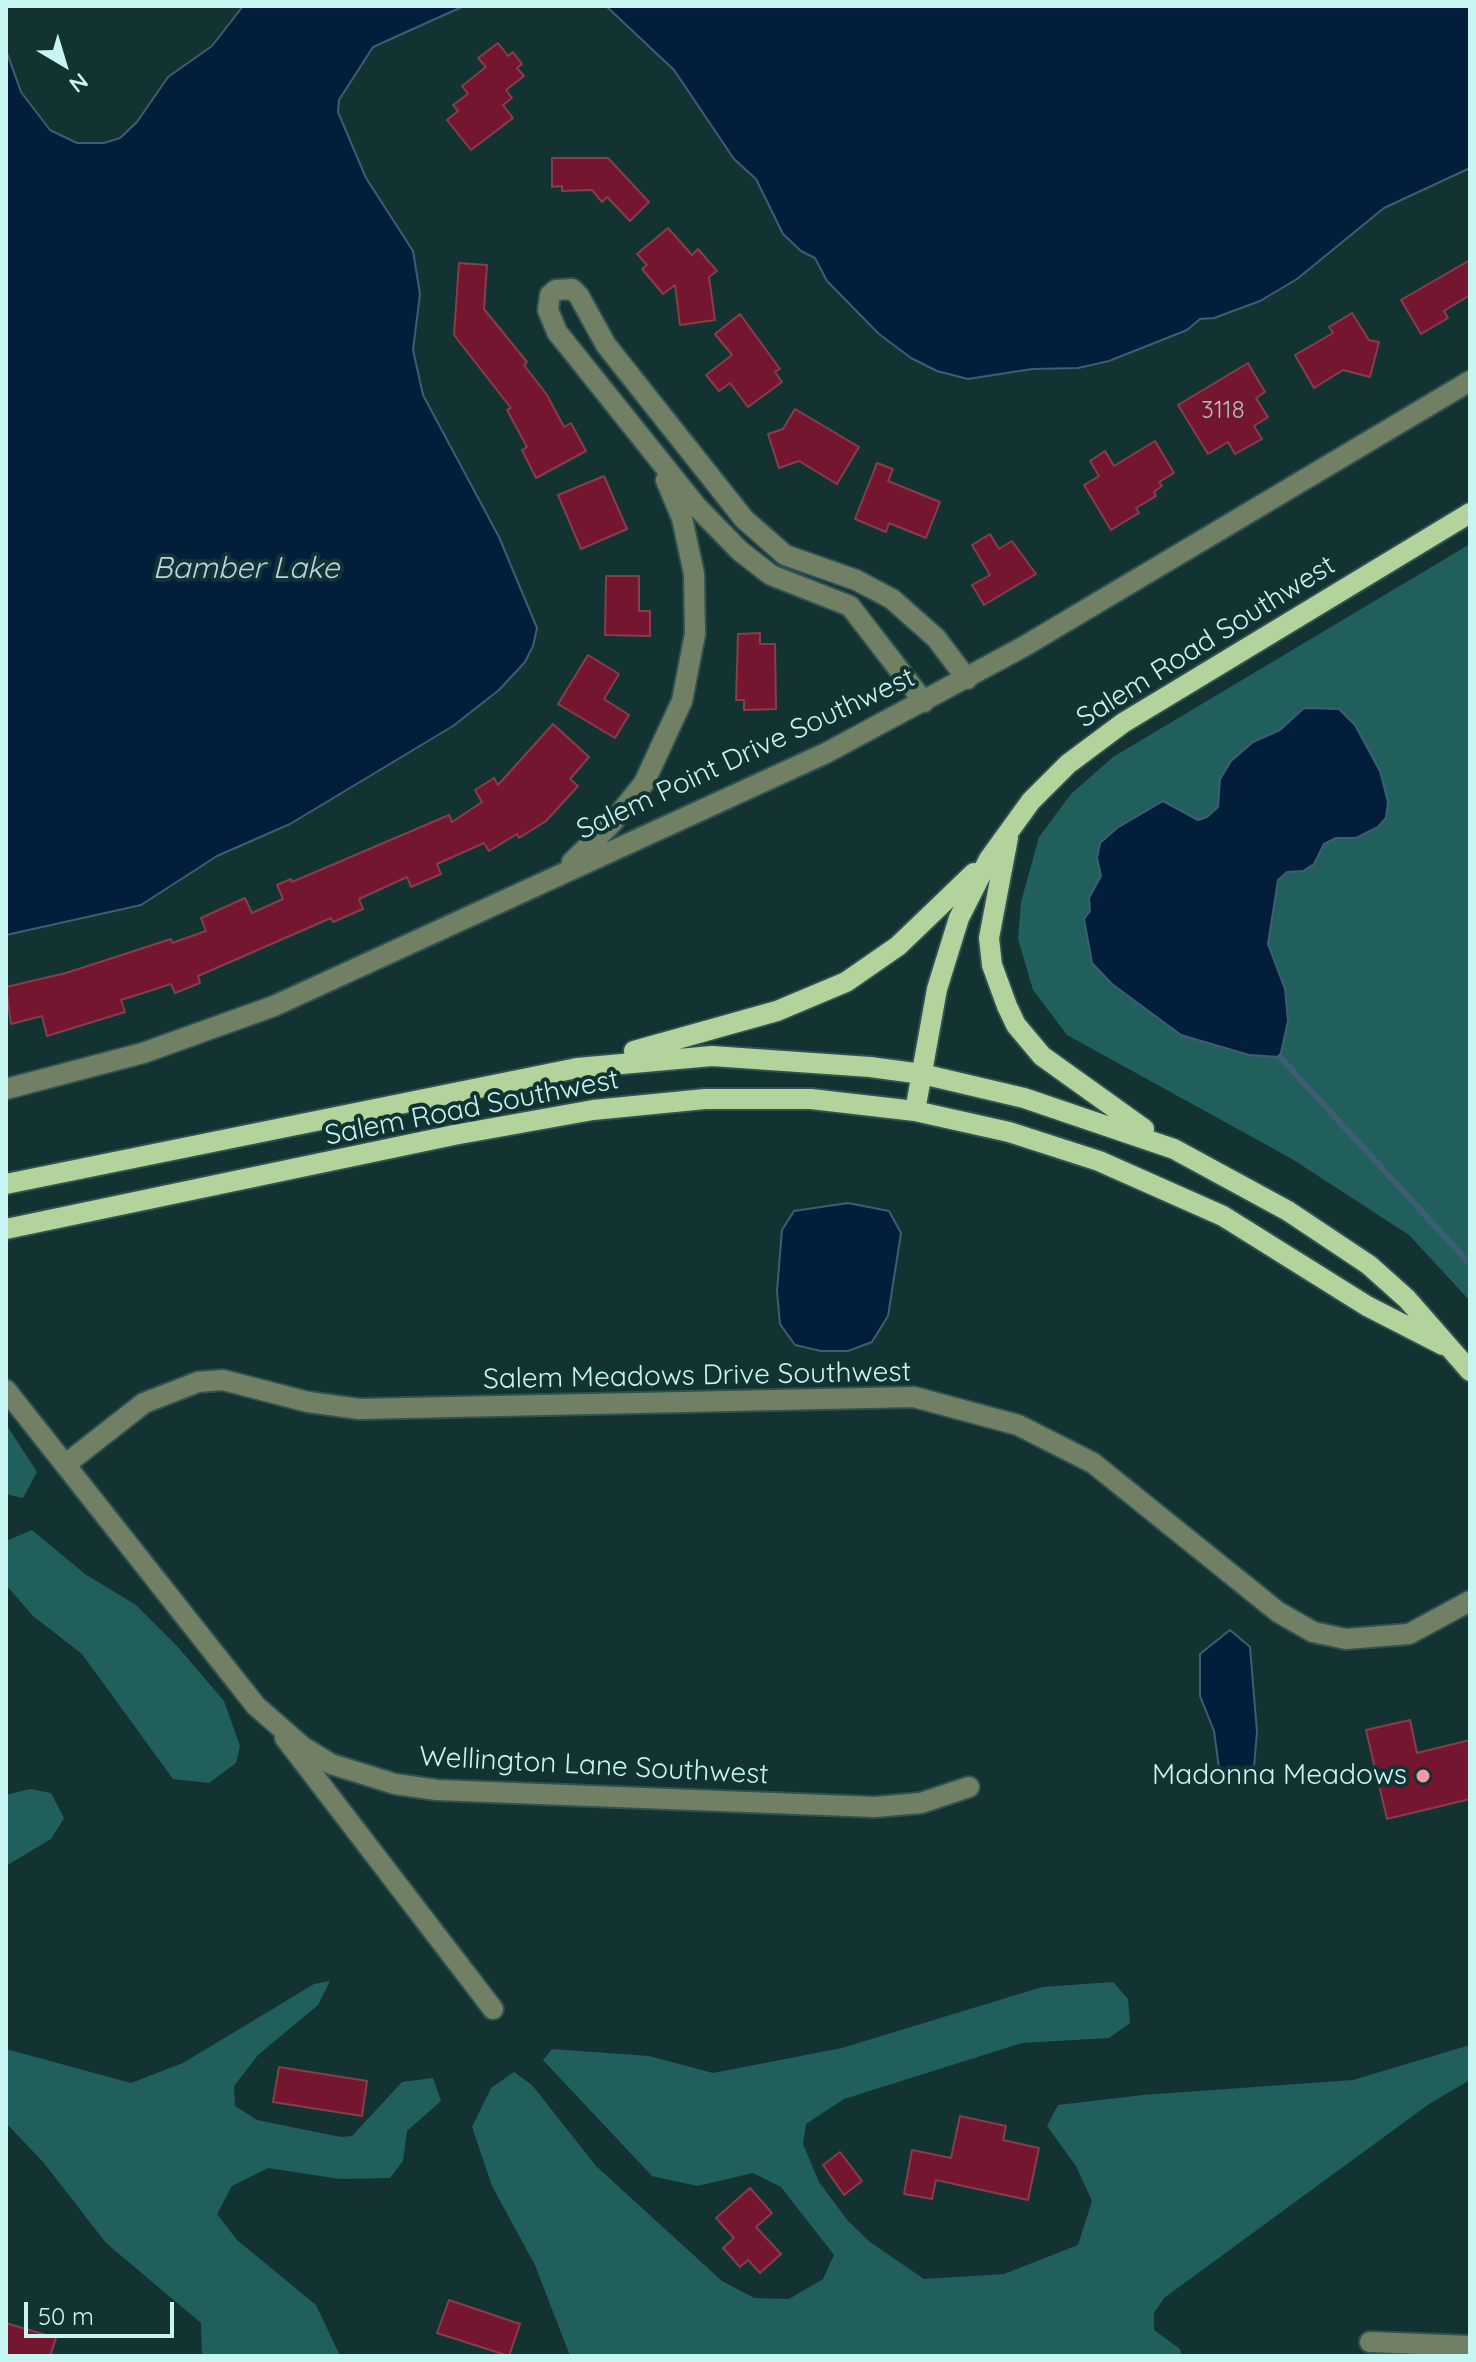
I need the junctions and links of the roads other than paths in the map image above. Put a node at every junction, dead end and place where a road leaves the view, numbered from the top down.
1 (1470, 381) edge
2 (650, 448) junction
3 (1470, 513) edge
4 (967, 679) junction
5 (924, 702) junction
6 (1011, 826) junction
7 (989, 859) junction
8 (560, 873) junction
9 (577, 1068) junction
10 (922, 1074) junction
11 (6, 1089) edge
12 (915, 1111) junction
13 (1174, 1149) junction
14 (6, 1184) edge
15 (6, 1229) edge
16 (1445, 1346) junction
17 (1470, 1371) edge
18 (6, 1390) edge
19 (66, 1464) junction
20 (1470, 1601) edge
21 (279, 1728) junction
22 (969, 1787) dead end
23 (493, 2009) dead end
24 (1370, 2342) dead end
25 (1470, 2346) edge

1 - 4 street, Salem Point Drive Southwest
2 - 4 street
2 - 5 street
2 - 8 street
3 - 6 main road, Salem Road Southwest
4 - 5 street, Salem Point Drive Southwest
5 - 8 street, Salem Point Drive Southwest
6 - 7 main road, Salem Road Southwest
6 - 13 main road
7 - 9 main road
7 - 10 main road, Salem Road Southwest
8 - 11 street, Salem Point Drive Southwest
9 - 10 main road, Salem Road Southwest
9 - 14 main road, Salem Road Southwest
10 - 12 main road, Salem Road Southwest
10 - 13 main road
12 - 15 main road, Salem Road Southwest
12 - 16 main road
13 - 16 main road
16 - 17 main road
18 - 19 street, Wellington Lane Southwest
19 - 20 street, Salem Meadows Drive Southwest
19 - 21 street, Wellington Lane Southwest
21 - 22 street, Wellington Lane Southwest
21 - 23 street
24 - 25 street

